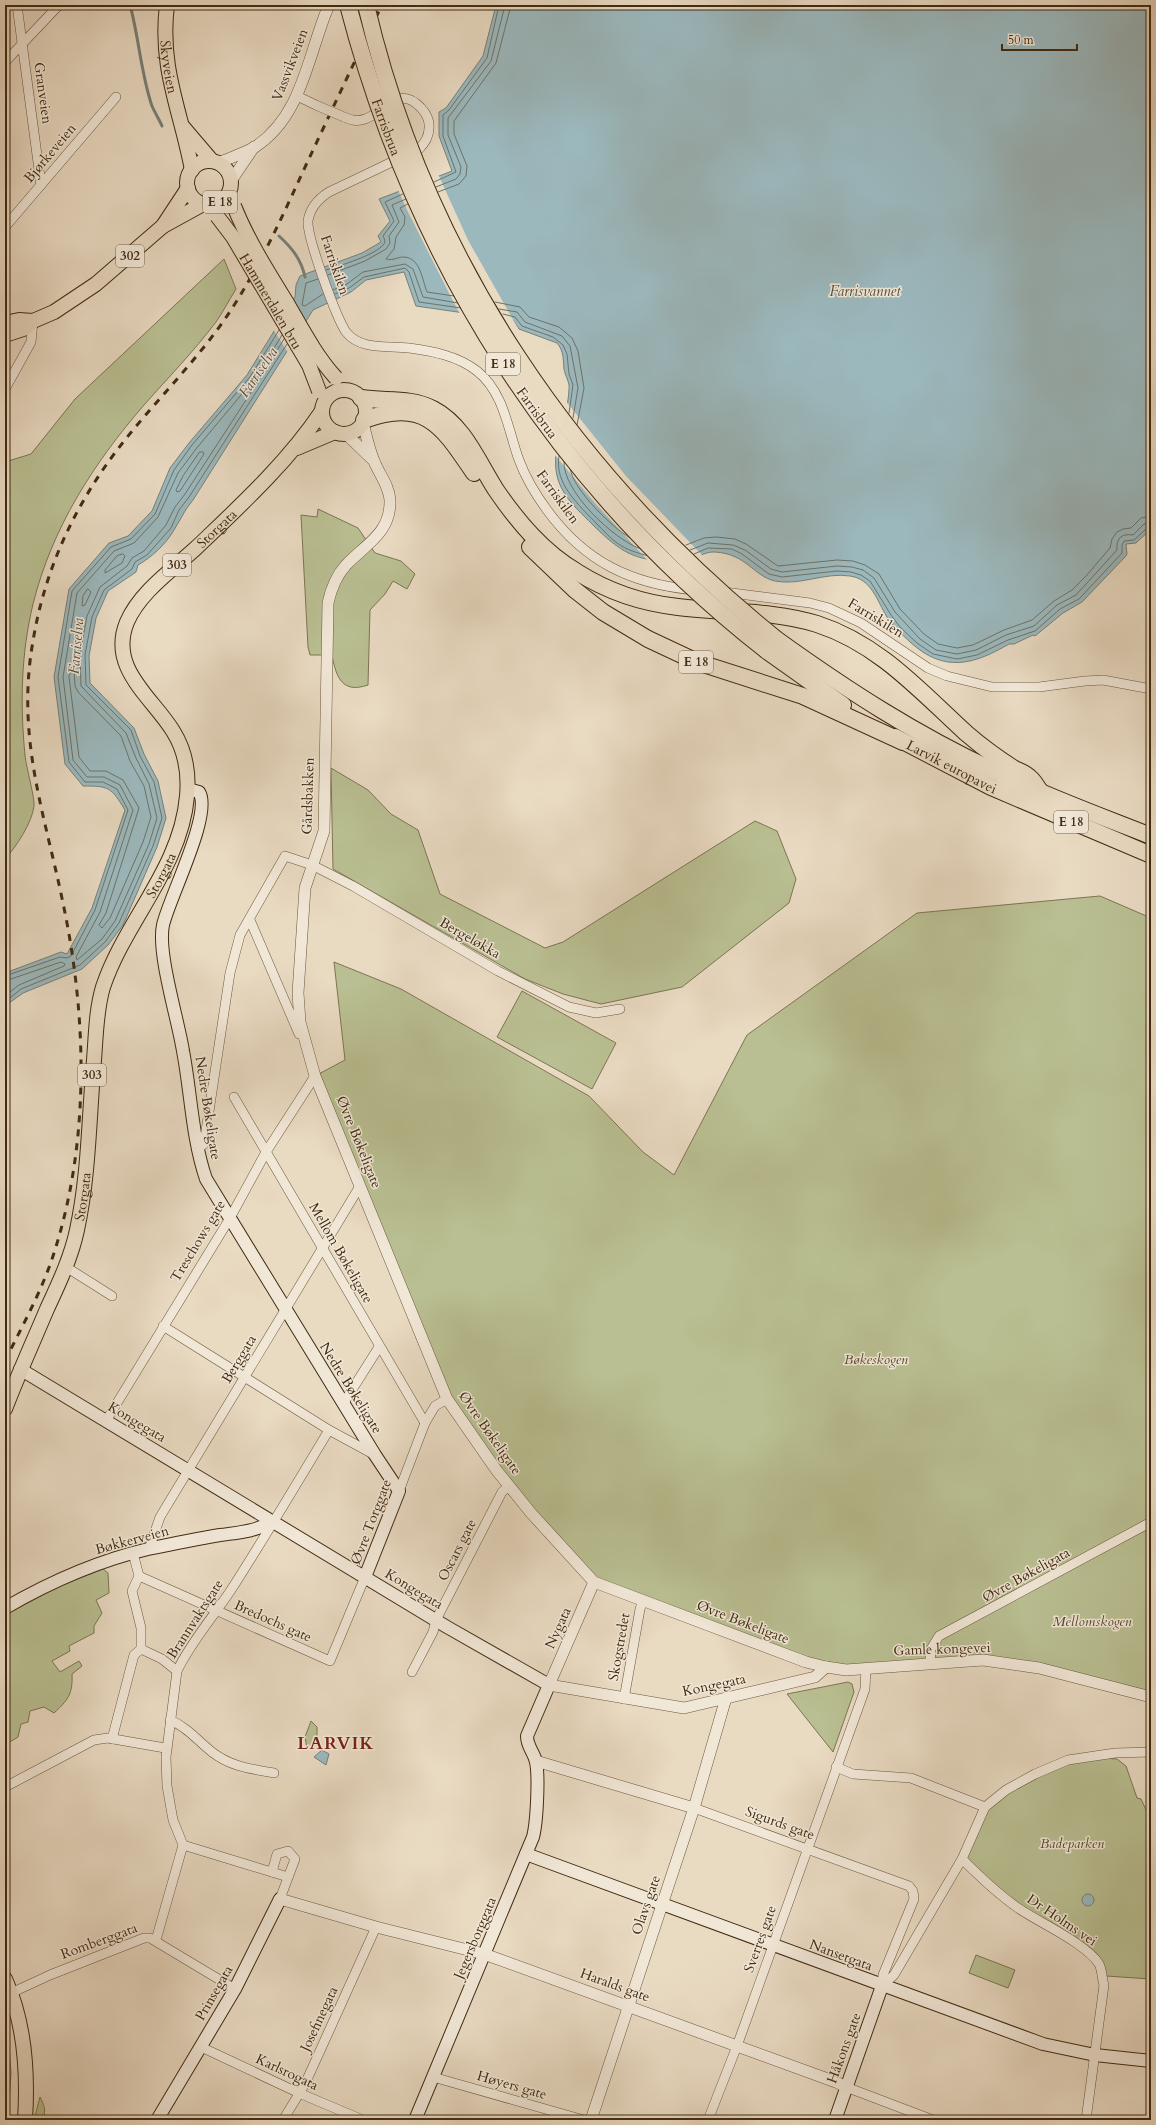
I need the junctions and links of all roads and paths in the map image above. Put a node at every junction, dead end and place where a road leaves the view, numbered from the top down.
1 (18, 5) edge
2 (59, 5) edge
3 (167, 5) edge
4 (329, 5) edge
5 (348, 5) edge
6 (366, 5) edge
7 (22, 43) junction
8 (5, 62) edge
9 (297, 96) junction
10 (116, 97) dead end
11 (183, 127) junction
12 (254, 147) junction
13 (215, 162) junction
14 (192, 170) junction
15 (41, 185) junction
16 (231, 185) junction
17 (188, 188) junction
18 (205, 205) junction
19 (162, 226) junction
20 (5, 227) edge
21 (33, 321) junction
22 (5, 323) edge
23 (5, 335) edge
24 (5, 389) edge
25 (355, 394) junction
26 (323, 408) junction
27 (364, 422) junction
28 (334, 434) junction
29 (292, 451) junction
30 (374, 461) junction
31 (772, 645) junction
32 (1151, 689) edge
33 (903, 742) junction
34 (188, 789) junction
35 (1040, 791) junction
36 (1151, 836) edge
37 (1151, 855) edge
38 (312, 865) junction
39 (250, 920) junction
40 (620, 1009) dead end
41 (306, 1050) junction
42 (315, 1076) junction
43 (234, 1097) dead end
44 (197, 1149) junction
45 (266, 1152) junction
46 (360, 1186) junction
47 (230, 1218) junction
48 (322, 1248) junction
49 (66, 1267) junction
50 (112, 1296) dead end
51 (285, 1310) junction
52 (163, 1326) junction
53 (379, 1346) junction
54 (20, 1369) junction
55 (244, 1377) junction
56 (5, 1396) edge
57 (447, 1399) junction
58 (343, 1404) junction
59 (5, 1408) edge
60 (106, 1421) junction
61 (425, 1423) junction
62 (329, 1430) junction
63 (375, 1455) junction
64 (187, 1470) junction
65 (509, 1486) junction
66 (399, 1490) junction
67 (273, 1522) junction
68 (1151, 1522) edge
69 (149, 1549) junction
70 (133, 1553) junction
71 (139, 1576) junction
72 (365, 1577) junction
73 (594, 1582) junction
74 (643, 1600) junction
75 (5, 1608) edge
76 (217, 1611) junction
77 (436, 1620) junction
78 (141, 1649) junction
79 (330, 1661) joint
80 (930, 1663) junction
81 (826, 1667) junction
82 (866, 1668) junction
83 (177, 1671) junction
84 (412, 1672) dead end
85 (550, 1685) junction
86 (1151, 1697) edge
87 (624, 1698) junction
88 (726, 1698) junction
89 (170, 1720) junction
90 (112, 1739) junction
91 (165, 1748) junction
92 (1151, 1752) edge
93 (536, 1761) junction
94 (836, 1767) junction
95 (274, 1773) dead end
96 (5, 1788) edge
97 (985, 1807) junction
98 (694, 1808) junction
99 (183, 1845) junction
100 (806, 1849) junction
101 (526, 1854) junction
102 (962, 1859) junction
103 (272, 1872) junction
104 (288, 1877) junction
105 (280, 1899) junction
106 (662, 1905) junction
107 (376, 1927) junction
108 (156, 1940) junction
109 (772, 1946) junction
110 (484, 1954) junction
111 (5, 1979) edge
112 (882, 1986) junction
113 (235, 1989) junction
114 (11, 1993) junction
115 (629, 2006) junction
116 (201, 2046) junction
117 (736, 2046) junction
118 (1095, 2055) junction
119 (1151, 2061) edge
120 (24, 2062) junction
121 (433, 2077) junction
122 (846, 2087) junction
123 (299, 2093) junction
124 (16, 2120) edge
125 (25, 2120) edge
126 (157, 2120) edge
127 (283, 2120) edge
128 (363, 2120) edge
129 (415, 2120) edge
130 (584, 2120) edge
131 (591, 2120) edge
132 (708, 2120) edge
133 (835, 2120) edge
134 (933, 2120) edge
135 (1086, 2120) edge

1 - 7 street, Granveien
2 - 7 street
3 - 11 main road, Skyveien / E 18
4 - 9 street, Vassvikveien
5 - 31 highway, Farrisbrua / E 18, bridge
6 - 31 highway, Farrisbrua / E 18, bridge
7 - 8 street
7 - 15 street, Granveien
9 - 12 street, Vassvikveien
9 - 32 street, Farriskilen, bridge
10 - 15 street, Bjørkeveien
11 - 13 main road, Skyveien / E 18
11 - 14 main road, Skyveien / E 18
12 - 13 street, Vassvikveien
12 - 16 street, Vassvikveien
13 - 14 main road
13 - 16 main road, E 18
14 - 17 main road, E 18
15 - 20 street, Bjørkeveien
16 - 18 main road, E 18
16 - 25 main road, Hammerdalen bru / E 18, bridge
17 - 18 main road, E 18
17 - 19 main road, 302
18 - 19 main road, 302
18 - 26 main road, Hammerdalen bru / E 18, bridge
19 - 21 main road, 302
21 - 22 main road, 302
21 - 23 main road, 302
21 - 24 street
25 - 26 main road, E 18
25 - 27 main road
25 - 35 highway, E 18
26 - 28 main road, E 18
26 - 29 main road, Storgata / 303
27 - 28 main road, E 18
27 - 30 street, Gårdsbakken
27 - 33 highway, E 18
28 - 29 main road, Storgata / 303
28 - 30 street, Gårdsbakken
29 - 34 main road, Storgata / 303
30 - 38 street, Gårdsbakken
31 - 33 highway, Larvik europavei / E 18
31 - 35 highway, Larvik europavei / E 18
33 - 37 highway, Larvik europavei / E 18
34 - 44 main road, Nedre Bøkeligate
34 - 49 main road, Storgata / 303
35 - 36 highway, Larvik europavei / E 18
38 - 39 street
38 - 40 street, Bergeløkka
38 - 41 street, Øvre Bøkeligate
39 - 41 street, Øvre Bøkeligate
39 - 44 street
41 - 42 street, Øvre Bøkeligate
42 - 45 street, Treschows gate
42 - 46 street, Øvre Bøkeligate
43 - 45 street, Mellom Bøkeligate
44 - 47 main road, Nedre Bøkeligate
45 - 47 street, Treschows gate
45 - 48 street, Mellom Bøkeligate
46 - 48 street, Berggata
46 - 57 street, Øvre Bøkeligate
47 - 51 main road, Nedre Bøkeligate
47 - 52 street, Treschows gate
48 - 51 street, Berggata
48 - 53 street, Mellom Bøkeligate
49 - 50 street
49 - 54 main road, Storgata / 303
51 - 55 street, Berggata
51 - 58 main road, Nedre Bøkeligate
52 - 55 street
52 - 60 street, Treschows gate
53 - 58 street
53 - 61 street, Mellom Bøkeligate
54 - 56 main road, Storgata / 303
54 - 59 main road, Storgata / 303
54 - 60 main road, Kongegata
55 - 62 street
55 - 64 street, Berggata
57 - 61 street, Øvre Torggate
57 - 65 street, Øvre Bøkeligate
58 - 63 main road, Nedre Bøkeligate
60 - 64 main road, Kongegata
61 - 66 street, Øvre Torggate
62 - 63 street
62 - 67 street, Brannvaktsgate
63 - 66 main road, Nedre Bøkeligate
64 - 67 main road, Kongegata
64 - 69 street, Berggata
65 - 73 street, Øvre Bøkeligate
65 - 77 street, Oscars gate
66 - 72 main road, Øvre Torggate
67 - 69 main road, Bøkkerveien
67 - 72 main road, Kongegata
67 - 76 street, Brannvaktsgate
68 - 80 street, Øvre Bøkeligata
69 - 70 main road, Bøkkerveien
70 - 71 street
70 - 75 main road, Bøkkerveien
71 - 76 street, Bredochs gate
71 - 78 street
72 - 77 main road, Kongegata
72 - 79 street, Øvre Torggate
73 - 74 street, Øvre Bøkeligate
73 - 85 street, Nygata
74 - 81 street, Øvre Bøkeligate
74 - 87 street, Skogstredet
76 - 79 street, Bredochs gate
76 - 83 street, Brannvaktsgate
77 - 84 street, Oscars gate
77 - 85 main road, Kongegata
78 - 83 street
78 - 90 street
80 - 82 street, Gamle kongevei
80 - 86 street, Gamle kongevei
81 - 82 street, Gamle kongevei
81 - 88 street, Kongegata
82 - 94 street, Sverres gate
83 - 89 street, Brannvaktsgate
85 - 87 street, Kongegata
85 - 93 main road
87 - 88 street, Kongegata
88 - 98 street, Olavs gate
89 - 91 street, Brannvaktsgate
89 - 95 street
90 - 91 street
90 - 96 street
91 - 99 street, Brannvaktsgate
92 - 97 street
93 - 98 street, Sigurds gate
93 - 101 main road, Jegersborggata
94 - 97 street
94 - 100 street, Sverres gate
97 - 102 street
98 - 100 street, Sigurds gate
98 - 106 street, Olavs gate
99 - 103 street
99 - 108 street
100 - 109 street, Sverres gate
100 - 112 street, Sigurds gate
101 - 106 main road, Nansetgata
101 - 110 main road, Jegersborggata
102 - 112 street
102 - 118 street, Dr Holms vei
103 - 104 street
103 - 104 street, Prinsegata
104 - 105 street, Prinsegata
105 - 107 street, Haralds gate
105 - 113 main road, Prinsegata
106 - 109 main road, Nansetgata
106 - 115 street, Olavs gate
107 - 110 street, Haralds gate
107 - 123 street, Josefinegata
108 - 113 street, Romberggata
108 - 114 street, Romberggata
109 - 112 main road, Nansetgata
109 - 117 street, Sverres gate
110 - 115 street, Haralds gate
110 - 121 main road, Jegersborggata
111 - 114 main road
112 - 118 main road, Nansetgata
112 - 122 main road, Håkons gate
113 - 116 main road, Prinsegata
114 - 120 main road
115 - 117 street, Haralds gate
115 - 131 street, Olavs gate
116 - 123 street, Karlsrogata
116 - 126 main road, Prinsegata
117 - 122 street, Haralds gate
117 - 132 street, Sverres gate
118 - 119 main road, Nansetgata
118 - 135 street, Dr Holms vei
120 - 124 main road
120 - 125 main road
121 - 129 main road, Jegersborggata
121 - 130 street, Høyers gate
122 - 133 main road, Håkons gate
122 - 134 street, Haralds gate
123 - 127 street, Josefinegata
123 - 128 street, Karlsrogata

